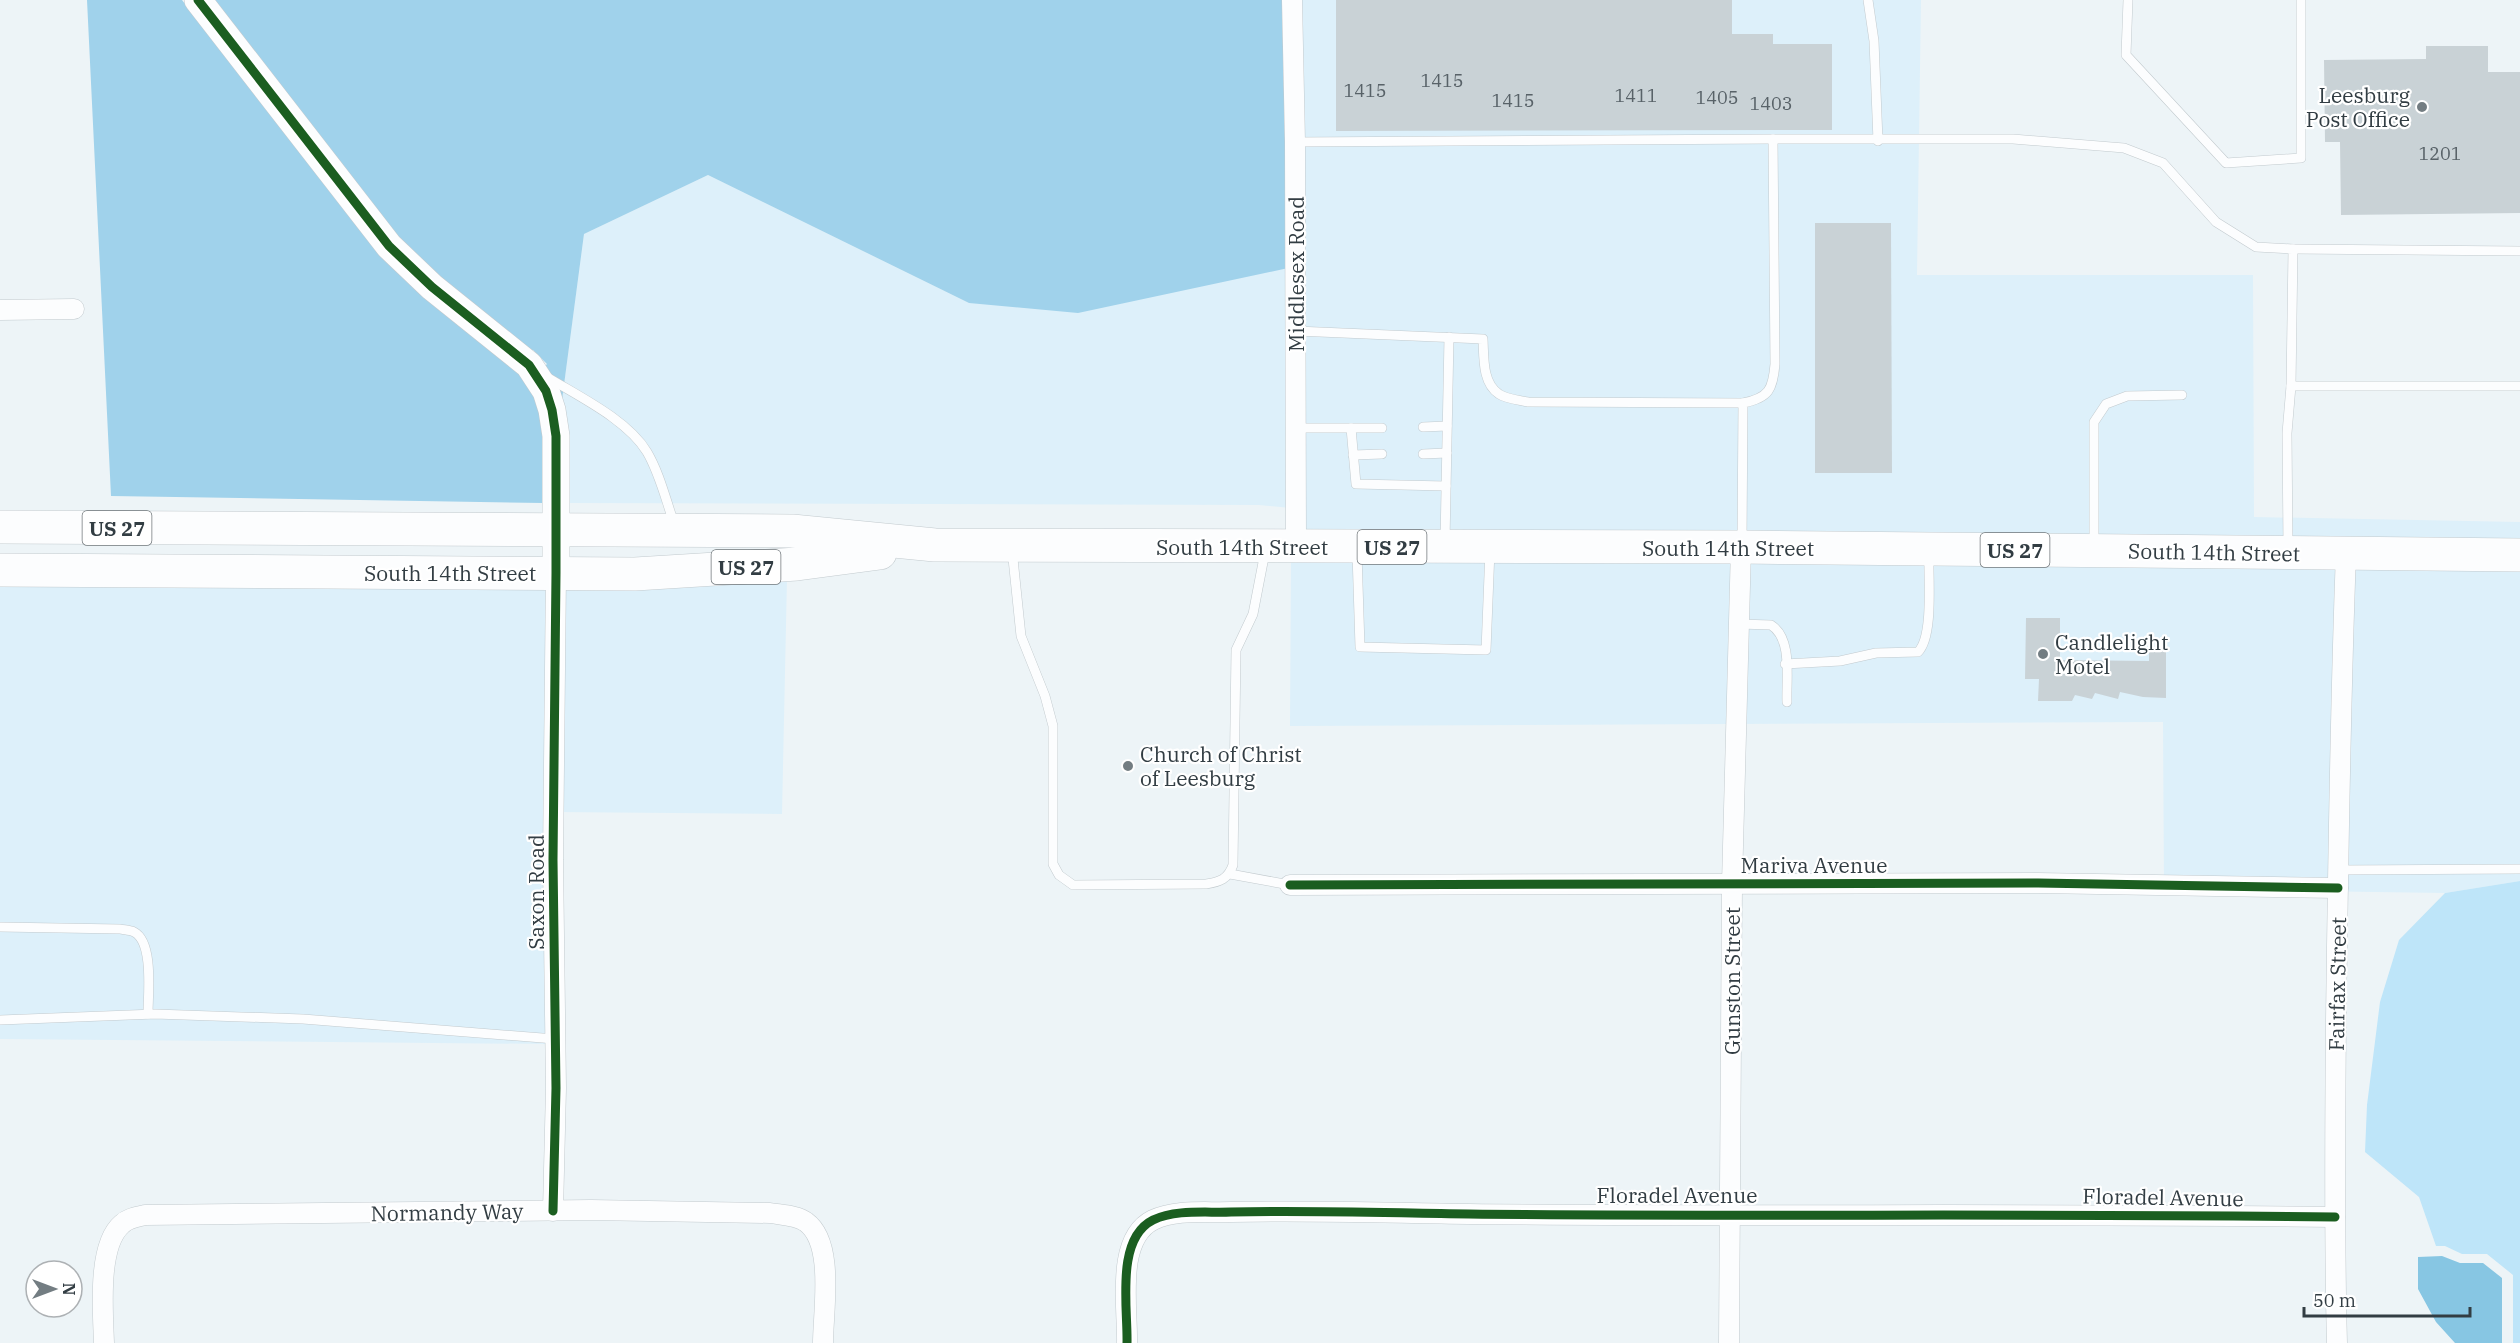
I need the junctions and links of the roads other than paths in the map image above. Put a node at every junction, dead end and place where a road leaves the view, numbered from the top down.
1 (198, 0) edge
2 (1292, 0) edge
3 (1868, 0) edge
4 (2128, 0) edge
5 (2301, 0) edge
6 (1773, 139) junction
7 (1878, 141) junction
8 (1295, 142) junction
9 (2293, 249) junction
10 (2520, 251) edge
11 (74, 309) dead end
12 (0, 310) edge
13 (1296, 331) junction
14 (1449, 337) junction
15 (528, 365) junction
16 (2291, 386) junction
17 (2520, 386) edge
18 (2182, 395) dead end
19 (1743, 403) junction
20 (1448, 426) junction
21 (1423, 427) dead end
22 (1297, 428) junction
23 (1351, 428) junction
24 (1382, 428) dead end
25 (1423, 453) dead end
26 (1447, 453) junction
27 (1382, 454) dead end
28 (1353, 455) junction
29 (1446, 486) junction
30 (0, 527) edge
31 (556, 529) junction
32 (676, 531) junction
33 (935, 546) junction
34 (1011, 546) junction
35 (1281, 547) junction
36 (1357, 547) junction
37 (1445, 547) junction
38 (1490, 547) junction
39 (1742, 548) junction
40 (1929, 549) junction
41 (2094, 551) junction
42 (2288, 553) junction
43 (2346, 554) junction
44 (2520, 555) edge
45 (0, 570) edge
46 (556, 573) junction
47 (1739, 624) junction
48 (1785, 664) junction
49 (1787, 702) dead end
50 (2520, 869) edge
51 (1230, 874) junction
52 (2338, 879) junction
53 (1732, 884) junction
54 (1290, 885) joint
55 (0, 927) edge
56 (147, 1014) junction
57 (0, 1020) edge
58 (555, 1039) junction
59 (553, 1211) junction
60 (1730, 1214) junction
61 (2335, 1217) junction
62 (104, 1343) edge
63 (823, 1343) edge
64 (1127, 1343) edge
65 (1729, 1343) edge
66 (2337, 1343) edge

1 - 15 street
2 - 8 street, Middlesex Road
3 - 7 lane
4 - 5 lane
6 - 7 lane
6 - 8 lane
6 - 19 lane
7 - 9 lane
8 - 13 street, Middlesex Road
9 - 10 lane
9 - 16 lane
11 - 12 street
13 - 14 lane
13 - 22 street, Middlesex Road
14 - 19 lane
14 - 20 lane
15 - 31 street
15 - 32 lane
16 - 17 lane
16 - 42 lane
18 - 41 lane
19 - 39 lane
20 - 21 lane
20 - 26 lane
22 - 23 lane
22 - 35 street, Middlesex Road
23 - 24 lane
23 - 28 lane
25 - 26 lane
26 - 29 lane
27 - 28 lane
28 - 29 lane
29 - 37 lane
30 - 31 highway, South 14th Street / US 27
31 - 32 highway, South 14th Street / US 27
31 - 46 street
32 - 33 highway, South 14th Street / US 27
33 - 34 highway, South 14th Street / US 27
33 - 46 highway, South 14th Street / US 27
34 - 35 highway, South 14th Street / US 27
34 - 51 lane
35 - 36 highway, South 14th Street / US 27
35 - 51 lane
36 - 37 highway, South 14th Street / US 27
36 - 38 lane
37 - 38 highway, South 14th Street / US 27
38 - 39 highway, South 14th Street / US 27
39 - 40 highway, South 14th Street / US 27
39 - 47 street, Gunston Street
40 - 41 highway, South 14th Street / US 27
40 - 48 lane
41 - 42 highway, South 14th Street / US 27
42 - 43 highway, South 14th Street / US 27
43 - 44 highway, South 14th Street / US 27
43 - 52 street, Fairfax Street
45 - 46 highway, South 14th Street / US 27
46 - 58 street, Saxon Road
47 - 48 lane
47 - 53 street, Gunston Street
48 - 49 lane
50 - 52 lane
51 - 54 lane
52 - 53 street, Mariva Avenue
52 - 61 street, Fairfax Street
53 - 54 street, Mariva Avenue
53 - 60 street, Gunston Street
55 - 56 lane
56 - 57 lane
56 - 58 lane
58 - 59 street, Saxon Road
59 - 62 street, Normandy Way
59 - 63 street, Normandy Way
60 - 61 street, Floradel Avenue
60 - 64 street, Floradel Avenue
60 - 65 street, Gunston Street
61 - 66 street, Fairfax Street

